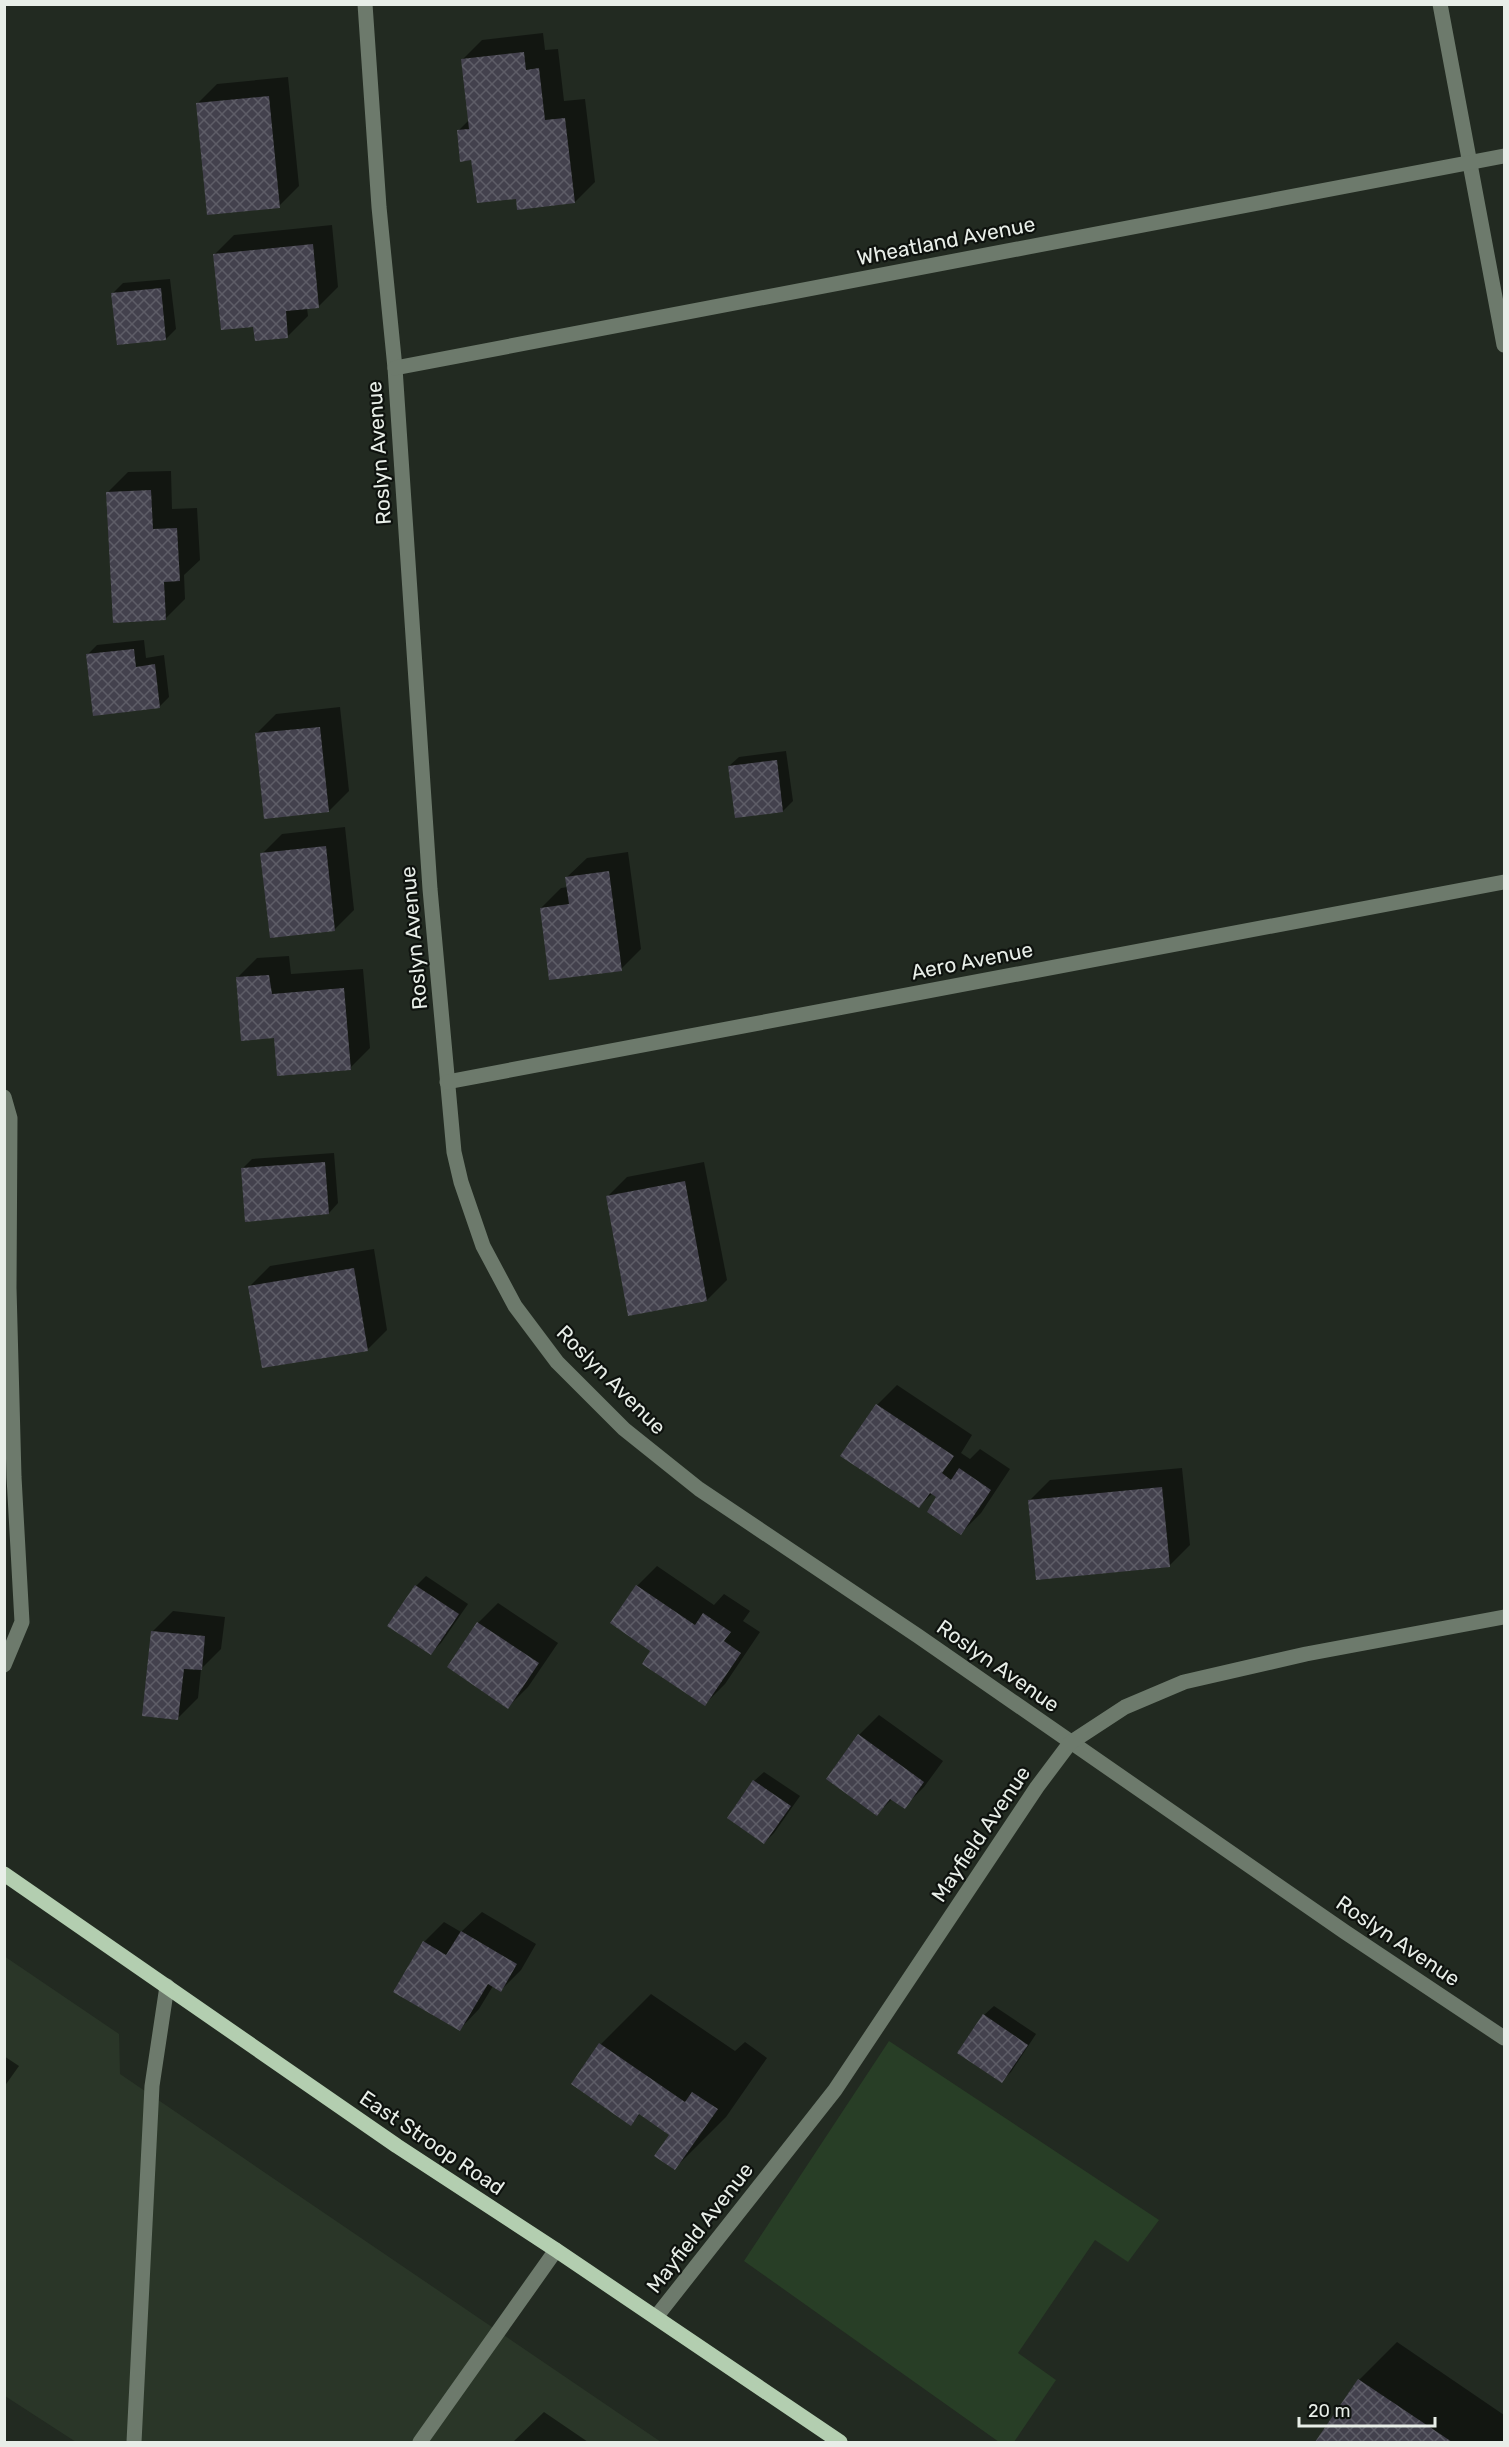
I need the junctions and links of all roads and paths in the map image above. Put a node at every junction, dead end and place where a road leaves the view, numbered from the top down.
1 (365, 4) edge
2 (1440, 4) edge
3 (1504, 156) edge
4 (1470, 162) junction
5 (1504, 345) edge
6 (395, 368) junction
7 (1504, 882) edge
8 (447, 1082) junction
9 (4, 1097) edge
10 (1504, 1617) edge
11 (4, 1665) edge
12 (1070, 1743) junction
13 (4, 1874) edge
14 (166, 1986) junction
15 (1504, 2038) edge
16 (556, 2250) junction
17 (656, 2317) junction
18 (134, 2442) edge
19 (420, 2442) edge
20 (840, 2442) edge

1 - 6 street, Roslyn Avenue
2 - 4 street
3 - 4 street, Wheatland Avenue
4 - 5 street
4 - 6 street, Wheatland Avenue
6 - 8 street, Roslyn Avenue
7 - 8 street, Aero Avenue
8 - 12 street, Roslyn Avenue
9 - 11 street
10 - 12 street, Mayfield Avenue
12 - 15 street, Roslyn Avenue
12 - 17 street, Mayfield Avenue
13 - 14 main road, East Stroop Road
14 - 16 main road, East Stroop Road
14 - 18 street
16 - 17 main road, East Stroop Road
16 - 19 street
17 - 20 main road, East Stroop Road

